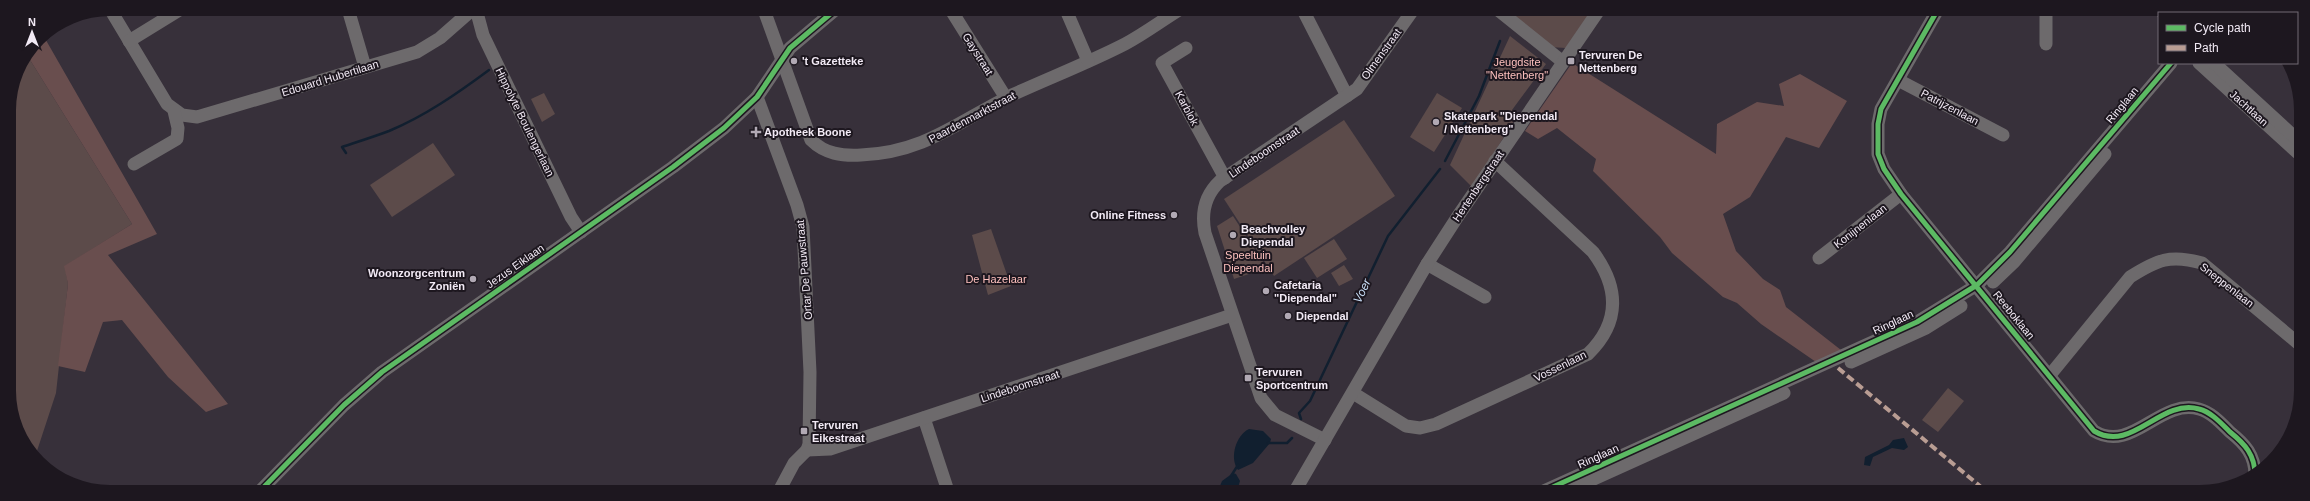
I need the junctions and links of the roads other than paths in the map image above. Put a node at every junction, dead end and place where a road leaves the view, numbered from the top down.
1 (114, 16) edge
2 (170, 16) edge
3 (350, 16) edge
4 (466, 16) edge
5 (477, 16) edge
6 (766, 16) edge
7 (829, 16) edge
8 (955, 16) edge
9 (1069, 16) edge
10 (1169, 16) edge
11 (1306, 16) edge
12 (1409, 16) edge
13 (1506, 16) edge
14 (1594, 16) edge
15 (1934, 16) edge
16 (2046, 16) edge
17 (129, 41) junction
18 (2046, 44) dead end
19 (1186, 48) dead end
20 (781, 61) junction
21 (1088, 61) junction
22 (1563, 62) junction
23 (2170, 64) edge
24 (2179, 64) edge
25 (2200, 64) edge
26 (2215, 64) edge
27 (365, 67) junction
28 (1898, 80) junction
29 (1347, 96) junction
30 (757, 97) junction
31 (1006, 98) junction
32 (174, 111) junction
33 (2003, 135) dead end
34 (2294, 136) edge
35 (2294, 149) edge
36 (1495, 161) junction
37 (134, 164) dead end
38 (1225, 178) junction
39 (1901, 194) junction
40 (581, 232) junction
41 (1819, 258) dead end
42 (1427, 264) junction
43 (1980, 288) junction
44 (1485, 296) dead end
45 (1232, 315) junction
46 (2294, 340) edge
47 (2050, 375) junction
48 (1353, 393) junction
49 (924, 418) junction
50 (1326, 440) junction
51 (807, 450) junction
52 (2255, 467) edge
53 (265, 485) edge
54 (782, 485) edge
55 (946, 485) edge
56 (1299, 485) edge
57 (1557, 485) edge
58 (1580, 485) edge

1 - 17 street
2 - 17 street
3 - 27 street
4 - 27 street, Edouard Hubertilaan
5 - 40 street, Hippolyte Boulengerlaan
6 - 20 street, Paardenmarktstraat
7 - 20 street, Jezus Eiklaan
8 - 31 street, Gaystraat
9 - 21 street
10 - 21 street, Paardenmarktstraat
11 - 29 street
12 - 29 street, Olmenstraat
13 - 22 street
14 - 22 street, Hertenbergstraat
15 - 28 street, Reeboklaan
16 - 18 street
17 - 32 street
19 - 38 street, Karblok
20 - 30 street, Jezus Eiklaan
20 - 31 street, Paardenmarktstraat
21 - 31 street, Paardenmarktstraat
22 - 36 street, Hertenbergstraat
23 - 43 street, Ringlaan
24 - 43 street, Ringlaan
25 - 35 street, Jachtlaan
26 - 34 street, Jachtlaan
27 - 32 street, Edouard Hubertilaan
28 - 33 street, Patrijzenlaan
28 - 39 street, Reeboklaan
29 - 38 street, Lindeboomstraat
30 - 40 street, Jezus Eiklaan
30 - 51 street, Ortar De Pauwstraat
32 - 37 street
36 - 42 street, Hertenbergstraat
36 - 48 street, Vossenlaan
38 - 45 street, Lindeboomstraat
39 - 41 street, Konijnenlaan
39 - 43 street, Reeboklaan
40 - 53 street, Jezus Eiklaan
42 - 44 street
42 - 48 street, Hertenbergstraat
43 - 47 street, Reeboklaan
43 - 57 street, Ringlaan
43 - 58 street, Ringlaan
45 - 49 street, Lindeboomstraat
45 - 50 street, Lindeboomstraat
46 - 47 street, Sneppenlaan
47 - 52 street, Reeboklaan
48 - 50 street, Hertenbergstraat
49 - 51 street, Lindeboomstraat
49 - 55 street
50 - 56 street, Hertenbergstraat
51 - 54 street

